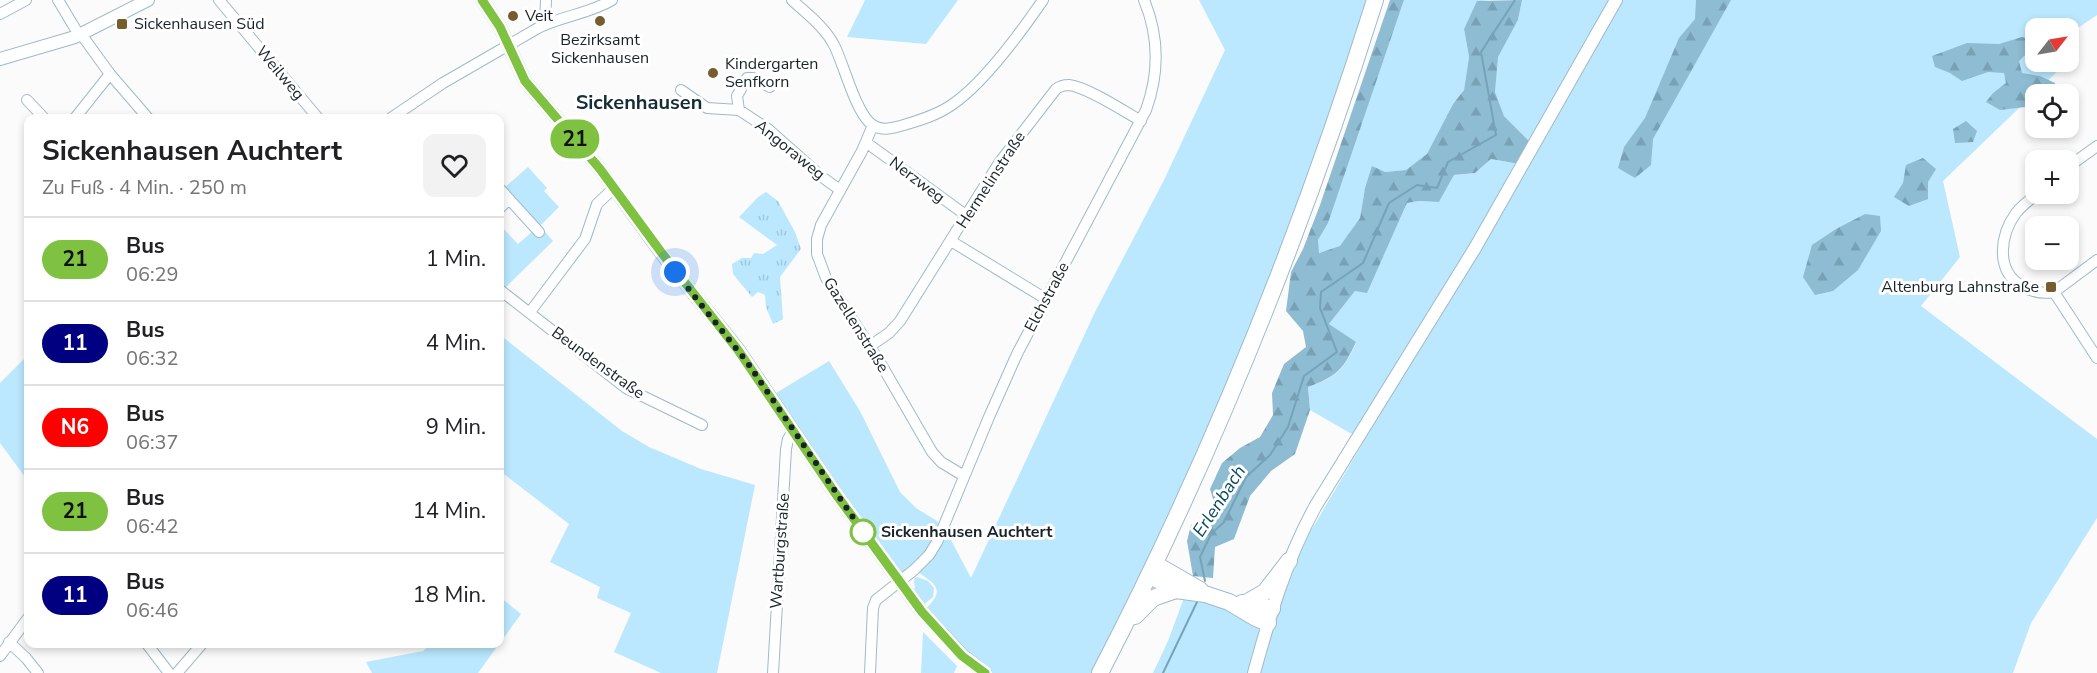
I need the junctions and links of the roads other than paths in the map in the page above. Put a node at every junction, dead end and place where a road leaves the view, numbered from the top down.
1 (26, 0) edge
2 (58, 0) edge
3 (148, 0) edge
4 (219, 0) edge
5 (482, 0) edge
6 (546, 0) edge
7 (612, 0) edge
8 (792, 0) edge
9 (1043, 0) edge
10 (1144, 0) edge
11 (1375, 0) edge
12 (1616, 0) edge
13 (0, 14) edge
14 (545, 25) junction
15 (80, 34) junction
16 (508, 46) junction
17 (0, 58) edge
18 (110, 74) junction
19 (770, 87) dead end
20 (681, 90) dead end
21 (27, 100) dead end
22 (740, 110) junction
23 (40, 114) edge
24 (78, 114) edge
25 (145, 114) edge
26 (315, 114) edge
27 (397, 114) edge
28 (1141, 121) junction
29 (873, 125) junction
30 (867, 143) junction
31 (2097, 146) edge
32 (2079, 159) edge
33 (615, 188) junction
34 (840, 190) junction
35 (504, 193) edge
36 (509, 199) junction
37 (504, 204) edge
38 (2025, 204) edge
39 (966, 216) junction
40 (539, 232) dead end
41 (951, 241) junction
42 (2097, 260) edge
43 (2054, 292) junction
44 (504, 293) edge
45 (1046, 299) junction
46 (530, 312) junction
47 (870, 346) junction
48 (2097, 358) edge
49 (702, 425) dead end
50 (794, 430) junction
51 (964, 476) junction
52 (1289, 561) junction
53 (1152, 570) junction
54 (900, 582) junction
55 (1179, 584) junction
56 (1229, 602) junction
57 (1246, 603) junction
58 (1270, 616) junction
59 (24, 623) edge
60 (1121, 633) junction
61 (9, 642) junction
62 (150, 648) edge
63 (199, 648) edge
64 (0, 656) edge
65 (38, 673) edge
66 (169, 673) edge
67 (177, 673) edge
68 (773, 673) edge
69 (870, 673) edge
70 (985, 673) edge
71 (1100, 673) edge
72 (1254, 673) edge

1 - 13 street
2 - 15 street
3 - 15 street
4 - 26 street, Weilweg
5 - 16 street
6 - 14 street
7 - 14 street
8 - 29 street
9 - 29 street
10 - 28 street, Elchstraße
11 - 53 main road
12 - 52 street
14 - 16 street
15 - 17 street
15 - 18 street
16 - 27 street
16 - 33 street
18 - 24 street
18 - 25 street
19 - 22 street, Angoraweg
20 - 22 street, Angoraweg
21 - 23 street
22 - 34 street, Angoraweg
28 - 39 street, Hermelinstraße
28 - 45 street, Elchstraße
29 - 30 street, Gazellenstraße
30 - 34 street, Gazellenstraße
30 - 39 street, Nerzweg
31 - 32 street
33 - 46 street
33 - 50 street
34 - 47 street, Gazellenstraße
35 - 36 street
36 - 37 street
36 - 40 street
38 - 43 street
39 - 41 street, Hermelinstraße
41 - 45 street
41 - 47 street, Hermelinstraße
42 - 43 street
43 - 48 street
44 - 46 street, Beundenstraße
45 - 51 street, Elchstraße
46 - 49 street, Beundenstraße
47 - 51 street, Gazellenstraße
50 - 54 street
50 - 68 street, Wartburgstraße
51 - 54 street, Elchstraße
52 - 57 main road
52 - 58 street
53 - 55 main road
53 - 60 main road
54 - 69 street, Elchstraße
54 - 70 street
55 - 56 main road
55 - 60 main road
56 - 57 main road
56 - 58 main road
57 - 58 main road
58 - 72 street
59 - 61 street
60 - 71 main road
61 - 64 street
61 - 65 street
62 - 66 street
63 - 67 street

